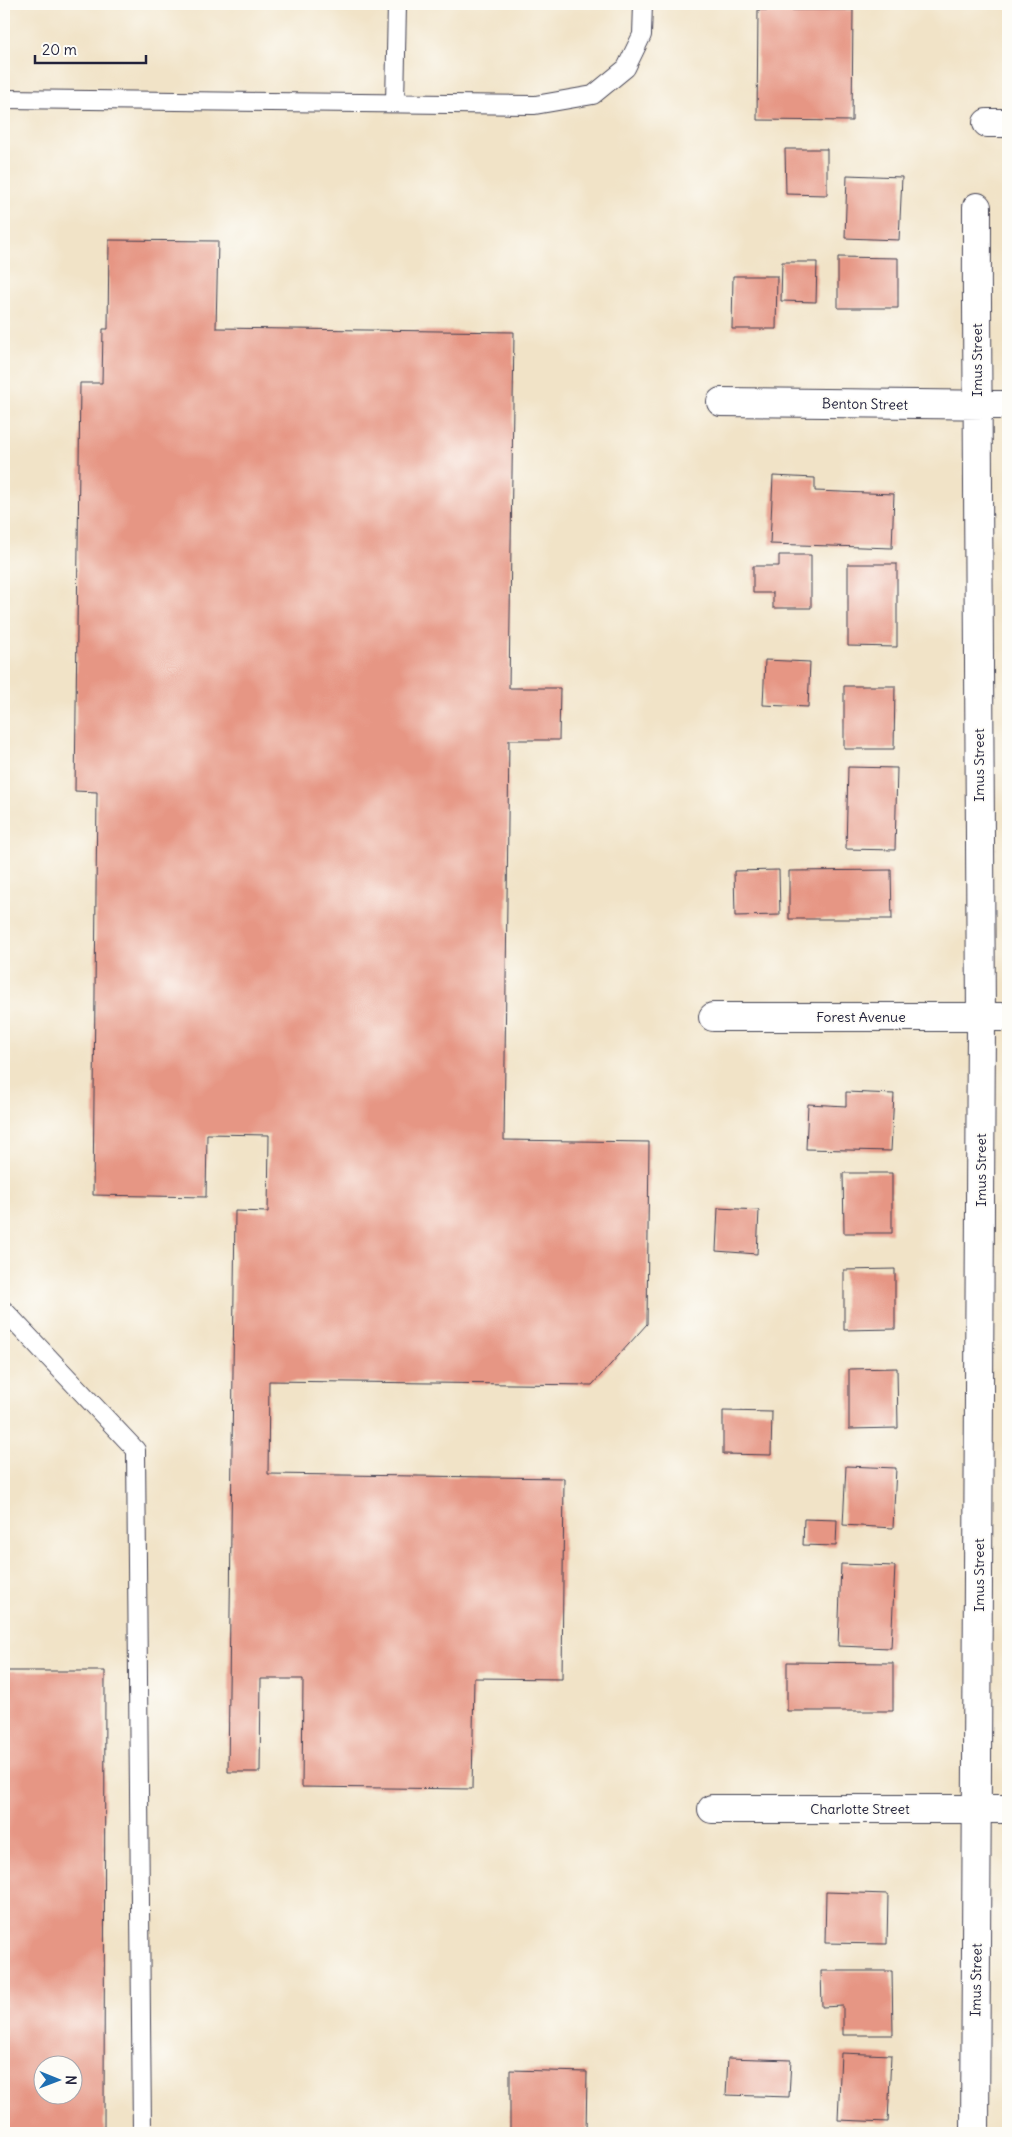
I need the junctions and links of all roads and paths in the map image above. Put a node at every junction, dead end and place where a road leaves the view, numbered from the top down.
1 (397, 4) edge
2 (643, 4) edge
3 (4, 99) edge
4 (395, 103) junction
5 (977, 207) dead end
6 (721, 402) dead end
7 (976, 405) junction
8 (1008, 405) edge
9 (981, 1016) junction
10 (1008, 1016) edge
11 (713, 1017) dead end
12 (4, 1310) edge
13 (712, 1809) dead end
14 (978, 1809) junction
15 (1008, 1809) edge
16 (142, 2133) edge
17 (974, 2133) edge

1 - 4 lane
2 - 4 lane
3 - 4 lane
5 - 7 street, Imus Street
6 - 7 street, Benton Street
7 - 8 street, Benton Street
7 - 9 street, Imus Street
9 - 10 street, Forest Avenue
9 - 11 street, Forest Avenue
9 - 14 street, Imus Street
12 - 16 lane
13 - 14 street, Charlotte Street
14 - 15 street, Charlotte Street
14 - 17 street, Imus Street

